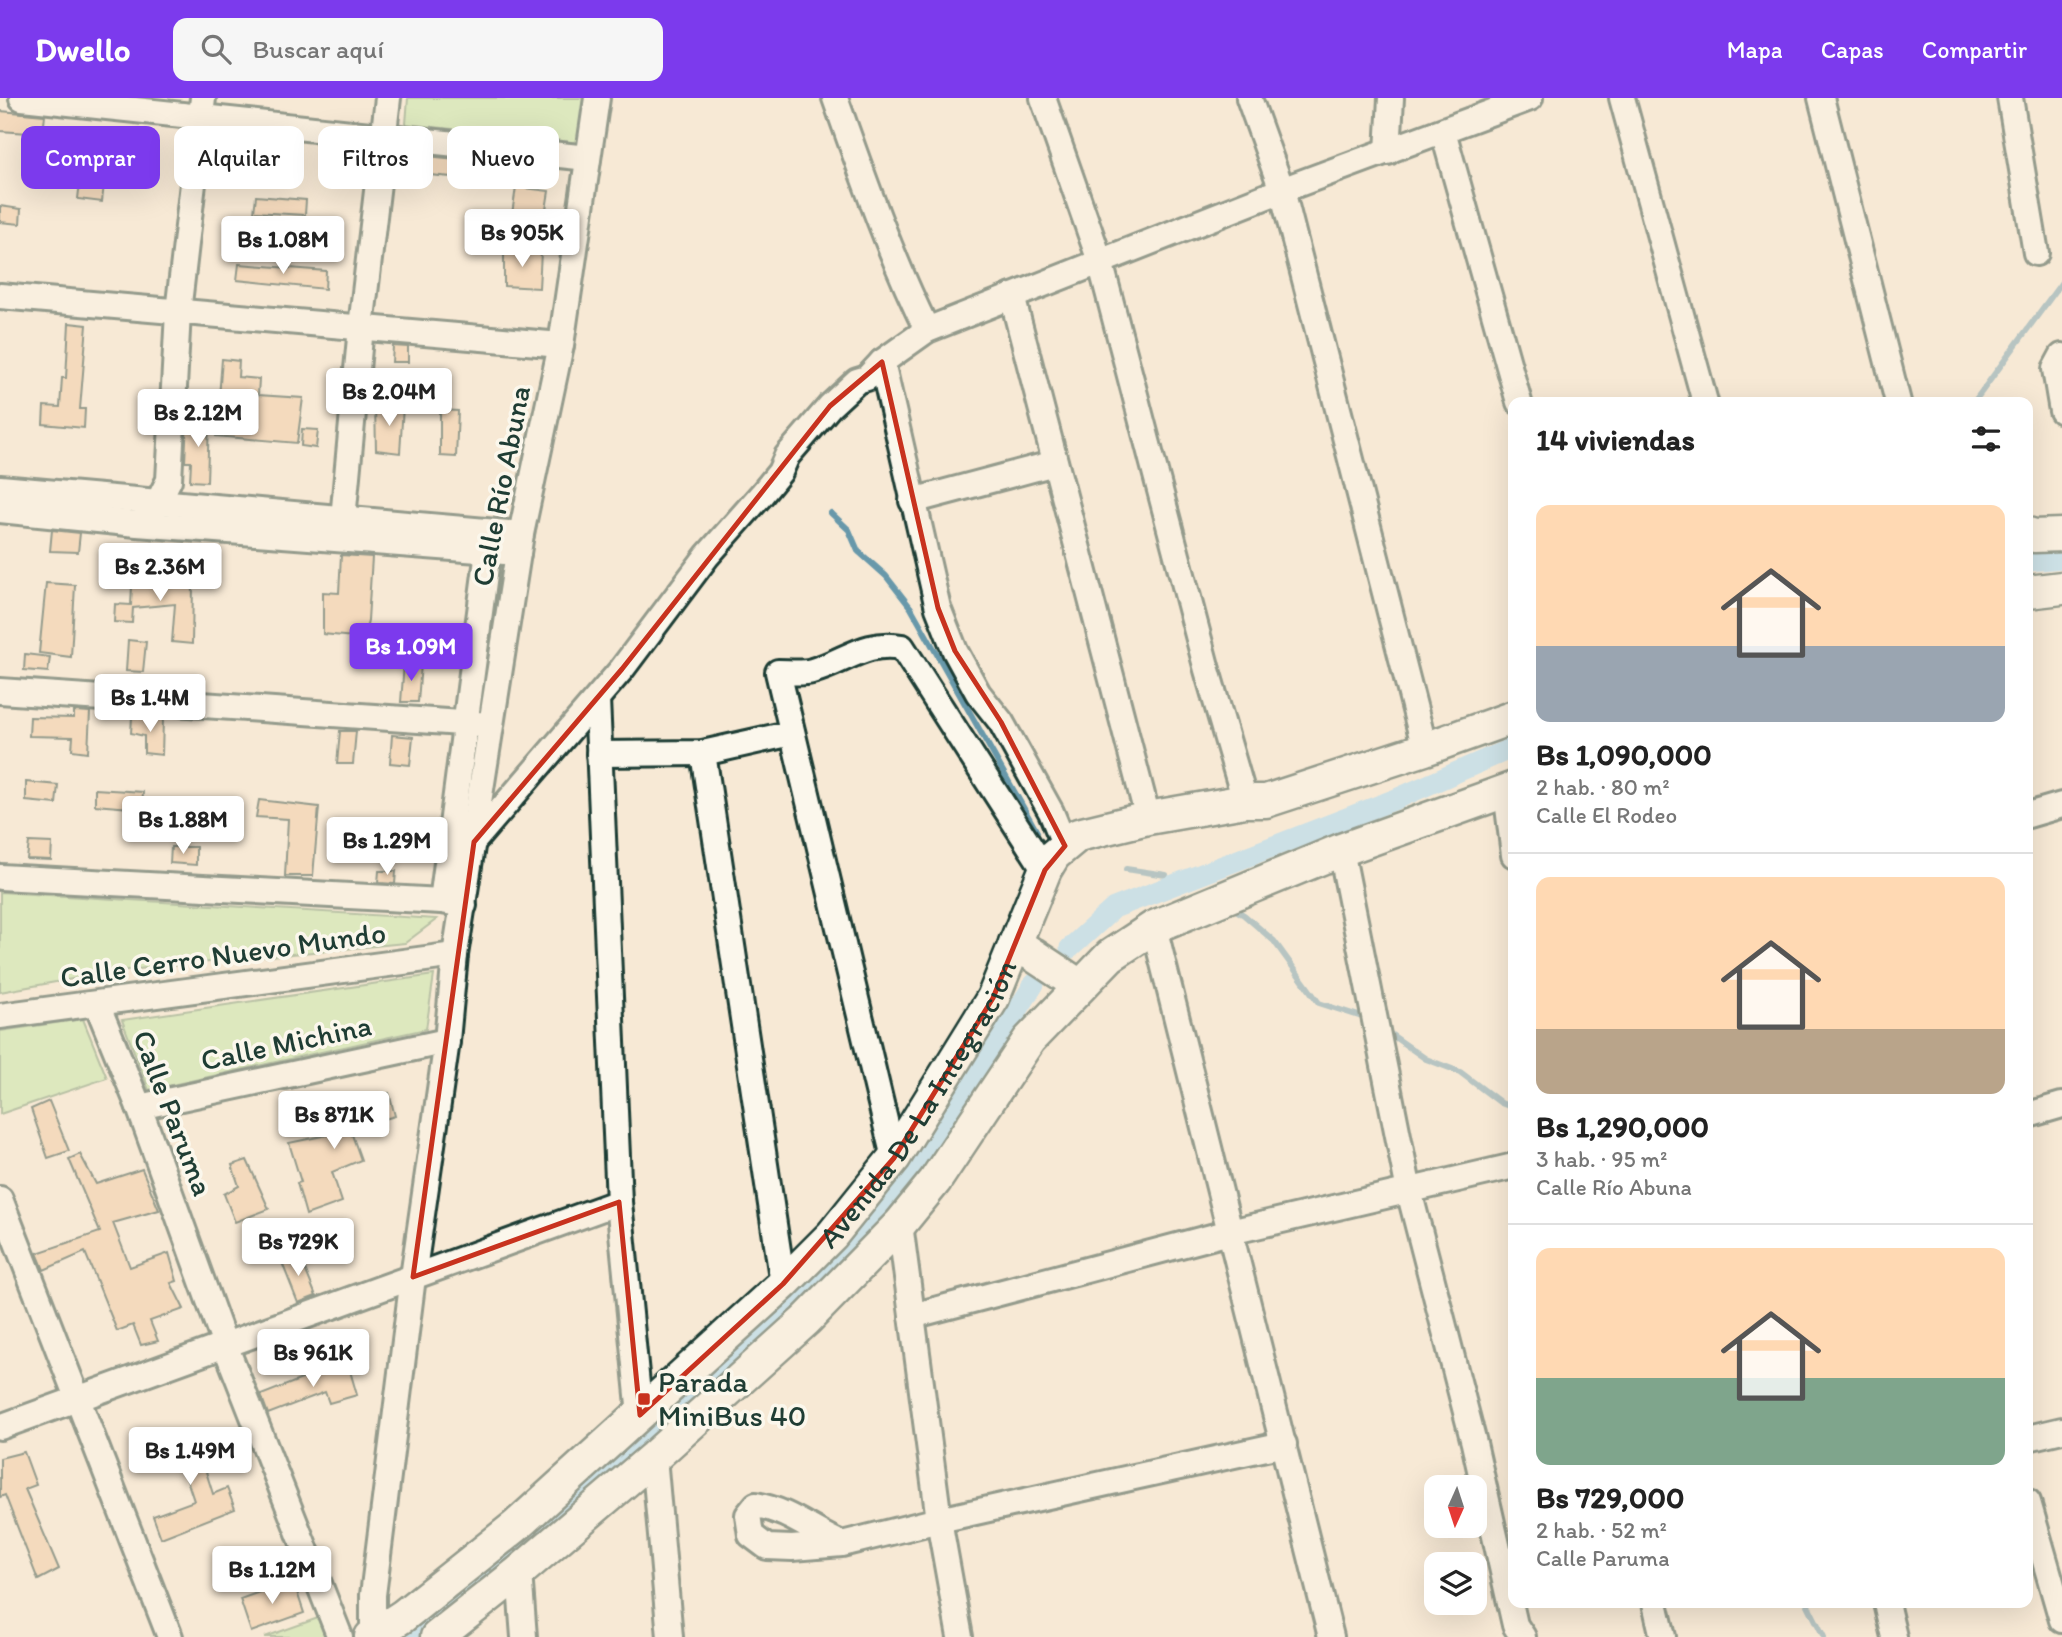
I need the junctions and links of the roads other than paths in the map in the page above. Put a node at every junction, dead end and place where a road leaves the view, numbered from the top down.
1 (22, 98) edge
2 (388, 98) edge
3 (597, 98) edge
4 (835, 98) edge
5 (1044, 98) edge
6 (1249, 98) edge
7 (1391, 98) edge
8 (1530, 98) edge
9 (1622, 98) edge
10 (1821, 98) edge
11 (2010, 98) edge
12 (1506, 103) edge
13 (202, 107) edge
14 (321, 126) edge
15 (385, 126) edge
16 (1443, 131) junction
17 (433, 141) edge
18 (1388, 152) junction
19 (588, 158) junction
20 (378, 189) edge
21 (1282, 190) junction
22 (2036, 253) dead end
23 (1100, 261) junction
24 (0, 296) edge
25 (1012, 296) junction
26 (178, 312) junction
27 (361, 327) junction
28 (928, 330) junction
29 (561, 345) junction
30 (2062, 356) edge
31 (882, 362) junction
32 (1518, 397) edge
33 (1704, 397) edge
34 (1897, 397) edge
35 (2062, 411) edge
36 (1055, 463) junction
37 (0, 488) edge
38 (912, 501) junction
39 (158, 502) junction
40 (0, 510) edge
41 (343, 519) junction
42 (138, 524) junction
43 (2062, 535) edge
44 (2033, 536) edge
45 (490, 541) junction
46 (519, 544) junction
47 (2062, 588) edge
48 (2033, 591) edge
49 (0, 691) edge
50 (597, 699) junction
51 (1508, 719) edge
52 (478, 725) junction
53 (792, 733) junction
54 (1425, 749) junction
55 (703, 753) junction
56 (599, 754) junction
57 (1508, 791) edge
58 (1245, 801) junction
59 (2062, 805) edge
60 (2033, 814) edge
61 (1148, 818) junction
62 (474, 842) junction
63 (1065, 846) junction
64 (1341, 850) junction
65 (1045, 870) junction
66 (0, 877) edge
67 (453, 903) junction
68 (1154, 927) junction
69 (1015, 943) junction
70 (455, 955) junction
71 (1080, 986) junction
72 (97, 1004) junction
73 (0, 1016) edge
74 (447, 1041) junction
75 (2062, 1106) edge
76 (139, 1107) junction
77 (2033, 1114) edge
78 (894, 1158) junction
79 (1508, 1167) edge
80 (1409, 1191) junction
81 (0, 1199) edge
82 (619, 1202) junction
83 (900, 1224) junction
84 (1230, 1233) junction
85 (413, 1277) junction
86 (783, 1284) junction
87 (912, 1316) junction
88 (225, 1345) junction
89 (76, 1399) junction
90 (640, 1415) junction
91 (0, 1427) edge
92 (2062, 1430) edge
93 (2033, 1437) edge
94 (1284, 1444) junction
95 (654, 1457) junction
96 (2033, 1519) edge
97 (939, 1520) junction
98 (842, 1544) dead end
99 (519, 1572) junction
100 (1508, 1594) edge
101 (1511, 1608) edge
102 (1656, 1608) edge
103 (1887, 1608) edge
104 (2062, 1620) edge
105 (372, 1636) edge
106 (170, 1637) edge
107 (340, 1637) edge
108 (437, 1637) edge
109 (524, 1637) edge
110 (670, 1637) edge
111 (960, 1637) edge
112 (1331, 1637) edge
113 (1523, 1637) edge
114 (1663, 1637) edge
115 (1894, 1637) edge

1 - 13 street
2 - 15 street
3 - 19 street, Calle Río Abuna
4 - 28 street
5 - 23 street
6 - 21 street
7 - 18 street
8 - 12 street
9 - 33 street
10 - 34 street
11 - 22 street
12 - 16 street
13 - 14 street
13 - 26 street
16 - 18 street
16 - 32 street
17 - 19 street
18 - 21 street
19 - 29 street, Calle Río Abuna
20 - 27 street
21 - 23 street
21 - 54 street
23 - 25 street
23 - 58 street
24 - 26 street
25 - 28 street
25 - 36 street
26 - 27 street
26 - 39 street
27 - 29 street
27 - 41 street
28 - 31 street
29 - 46 street, Calle Río Abuna
30 - 35 street
31 - 38 street
31 - 50 street
36 - 38 street
36 - 61 street
37 - 39 street
38 - 63 street
39 - 41 street
39 - 42 street
40 - 42 street
41 - 45 street
42 - 45 street
43 - 44 main road
45 - 46 street
45 - 52 street
46 - 52 street, Calle Río Abuna
47 - 48 main road
49 - 52 street
50 - 56 street
50 - 62 street
51 - 54 main road, Avenida De La Integración
52 - 62 street, Calle Río Abuna
52 - 67 street
53 - 55 street
53 - 65 street
53 - 78 street
54 - 58 main road, Avenida De La Integración
55 - 56 street
55 - 86 street
56 - 82 street
57 - 64 main road, Avenida De La Integración
58 - 61 main road, Avenida De La Integración
59 - 60 street
61 - 63 main road, Avenida De La Integración
62 - 67 street, Calle Río Abuna
63 - 65 main road, Avenida De La Integración
64 - 68 main road, Avenida De La Integración
64 - 80 street
65 - 69 main road, Avenida De La Integración
66 - 67 street
67 - 70 street, Calle Río Abuna
68 - 71 main road, Avenida De La Integración
68 - 84 street
69 - 71 main road
69 - 78 main road, Avenida De La Integración
70 - 72 street, Calle Cerro Nuevo Mundo
70 - 74 street, Calle Río Abuna
71 - 83 main road, Avenida De La Integración
72 - 73 street, Calle Cerro Nuevo Mundo
72 - 76 street, Calle Paruma
74 - 76 street, Calle Michina
74 - 85 street, Calle Río Abuna
75 - 77 street
76 - 88 street, Calle Paruma
78 - 86 main road, Avenida De La Integración
79 - 80 street
80 - 84 street
80 - 100 street
81 - 89 street
82 - 85 street
82 - 90 street
83 - 87 street
83 - 95 main road, Avenida De La Integración
84 - 87 street
84 - 94 street
85 - 88 street
85 - 105 street, Calle Río Abuna
86 - 90 main road, Avenida De La Integración
87 - 97 street
88 - 89 street
88 - 107 street, Calle Paruma
89 - 91 street
89 - 106 street
90 - 105 main road, Avenida De La Integración
92 - 93 street
94 - 97 street
94 - 112 street
95 - 99 main road, Avenida De La Integración
95 - 110 street
96 - 104 street
97 - 98 street
97 - 111 street
99 - 108 main road, Avenida De La Integración
99 - 109 street
101 - 113 street
102 - 114 street
103 - 115 street

